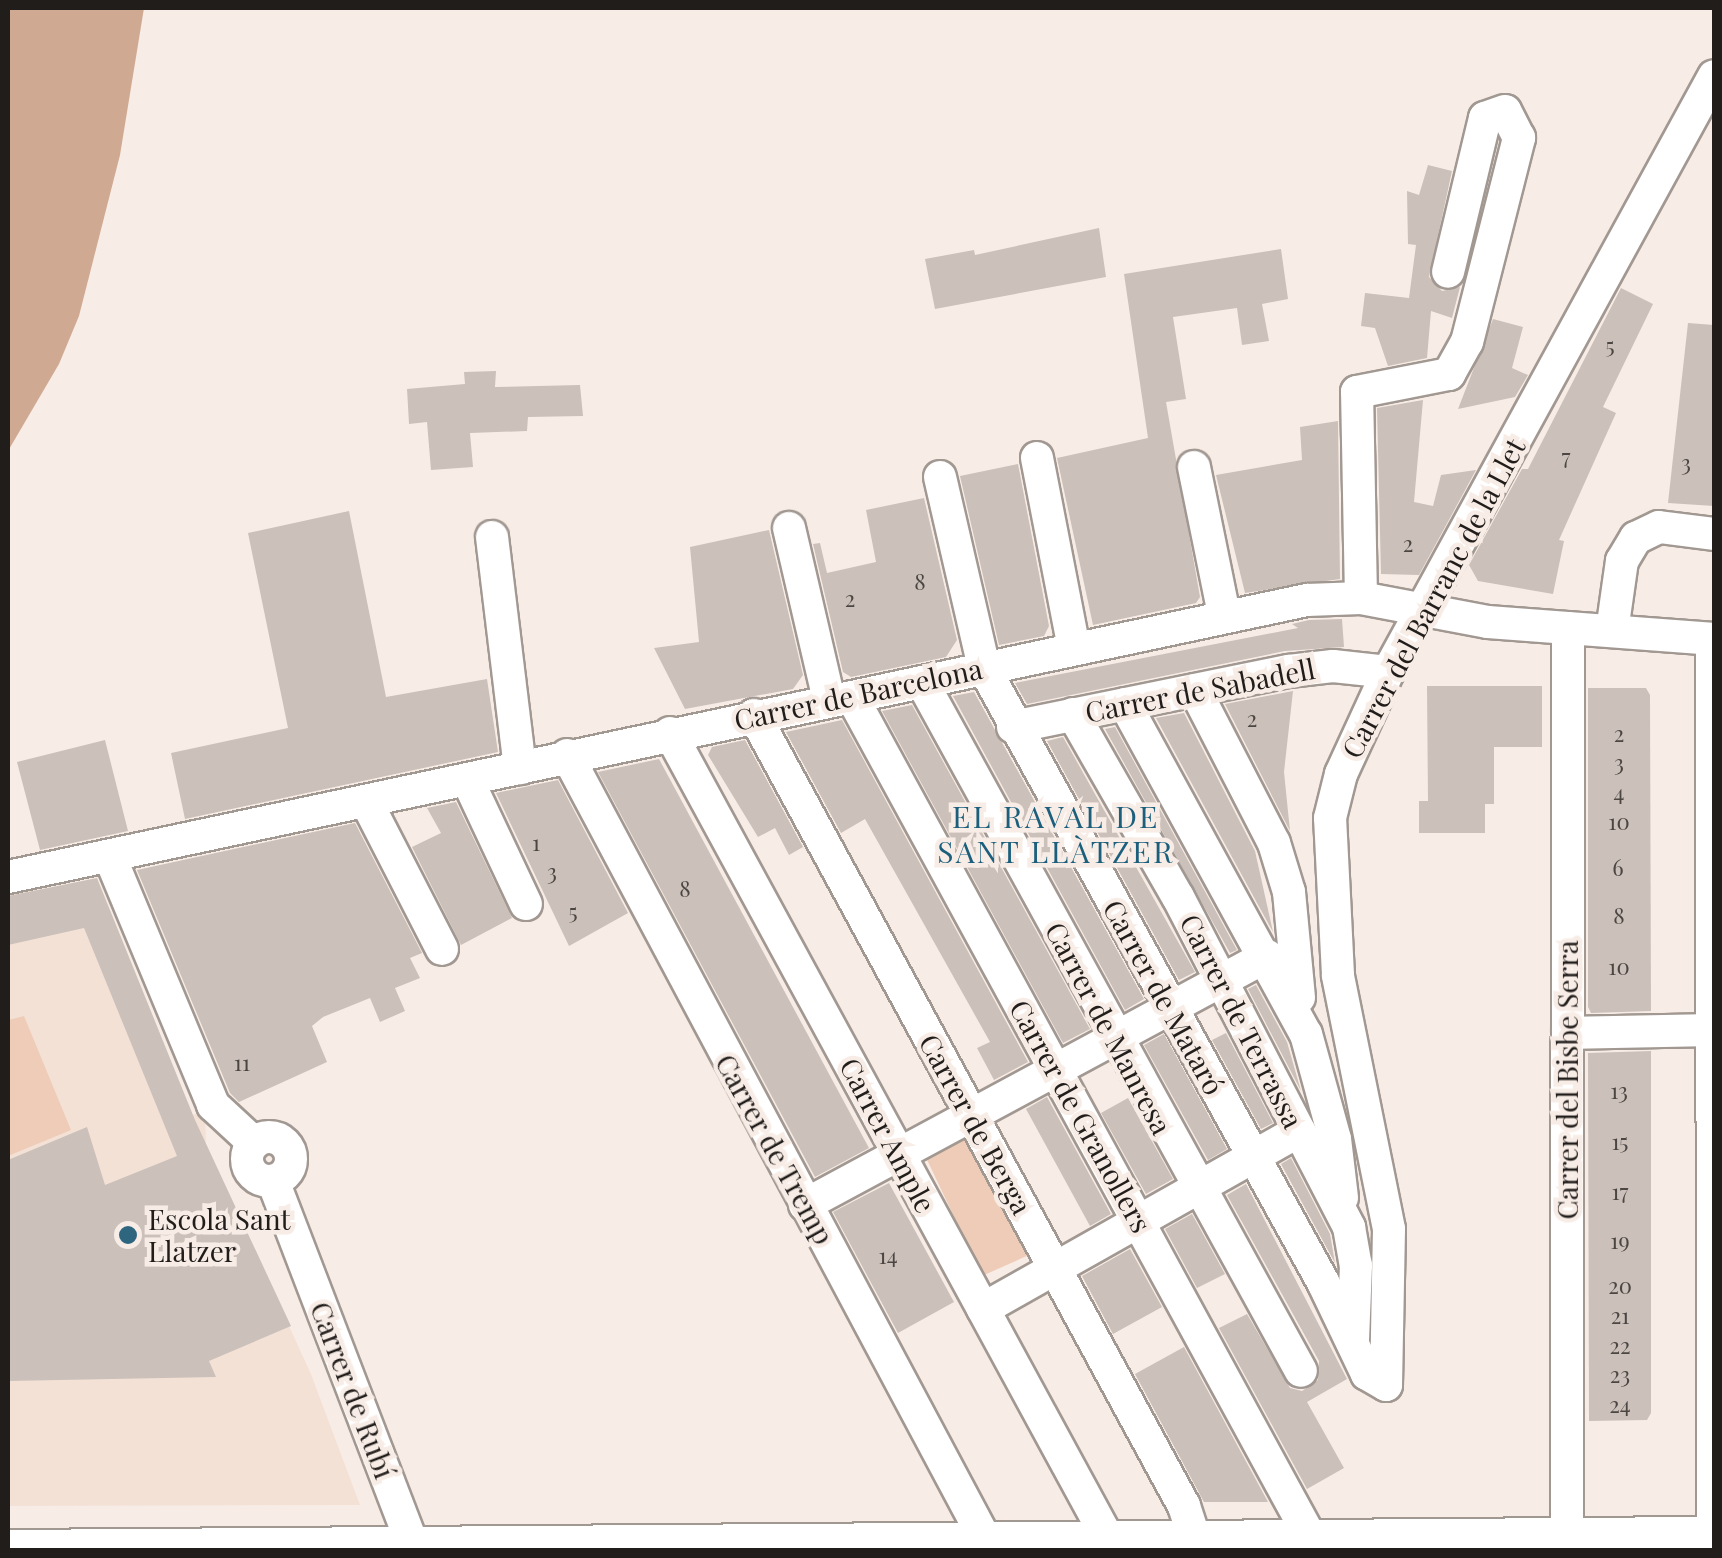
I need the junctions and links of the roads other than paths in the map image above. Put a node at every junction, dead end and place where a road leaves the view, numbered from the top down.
1 (1714, 76) edge
2 (1448, 272) dead end
3 (1037, 458) dead end
4 (1194, 467) dead end
5 (940, 477) dead end
6 (790, 528) dead end
7 (1714, 534) edge
8 (492, 537) dead end
9 (1360, 598) junction
10 (1421, 613) junction
11 (1224, 614) junction
12 (1568, 628) junction
13 (1612, 631) junction
14 (1713, 639) edge
15 (1074, 648) junction
16 (984, 668) junction
17 (1388, 672) junction
18 (922, 682) junction
19 (1195, 690) junction
20 (840, 699) junction
21 (1124, 704) junction
22 (1073, 714) junction
23 (754, 716) junction
24 (1014, 727) junction
25 (670, 733) junction
26 (567, 755) junction
27 (520, 768) junction
28 (468, 781) junction
29 (367, 803) junction
30 (110, 857) junction
31 (8, 877) edge
32 (526, 904) dead end
33 (442, 949) dead end
34 (1268, 956) junction
35 (1222, 982) junction
36 (1172, 1009) junction
37 (1714, 1030) edge
38 (1568, 1032) junction
39 (1306, 1034) junction
40 (1116, 1039) junction
41 (1056, 1070) junction
42 (971, 1114) junction
43 (1299, 1131) junction
44 (899, 1154) junction
45 (1252, 1157) junction
46 (1197, 1189) junction
47 (805, 1205) junction
48 (1344, 1218) junction
49 (1139, 1222) junction
50 (1055, 1269) junction
51 (983, 1309) junction
52 (1353, 1344) junction
53 (1301, 1371) dead end
54 (1386, 1385) joint
55 (1567, 1532) junction
56 (1714, 1533) edge
57 (1309, 1535) junction
58 (1194, 1536) junction
59 (1106, 1538) junction
60 (986, 1542) junction
61 (412, 1544) junction
62 (8, 1546) edge

1 - 10 street, Carrer del Barranc de la Llet
2 - 9 street
3 - 15 street
4 - 11 street
5 - 16 street, Carrer de Mataró
6 - 20 street, Carrer de Granollers
7 - 13 street
8 - 27 street
9 - 10 street, Carrer de Barcelona
9 - 11 street, Carrer de Barcelona
10 - 12 street, Carrer de Barcelona
10 - 17 street, Carrer del Barranc de la Llet
11 - 15 street, Carrer de Barcelona
12 - 13 street, Carrer de Barcelona
12 - 38 street, Carrer del Bisbe Serra
13 - 14 street, Carrer de Barcelona
14 - 37 street
15 - 16 street, Carrer de Barcelona
16 - 18 street, Carrer de Barcelona
16 - 24 street, Carrer de Mataró
17 - 19 street, Carrer de Sabadell
17 - 54 street, Carrer del Barranc de la Llet
18 - 20 street, Carrer de Barcelona
18 - 40 street, Carrer de Manresa
19 - 21 street, Carrer de Sabadell
19 - 39 street
20 - 23 street, Carrer de Barcelona
20 - 41 street, Carrer de Granollers
21 - 22 street, Carrer de Sabadell
21 - 34 street
22 - 24 street, Carrer de Sabadell
22 - 35 street, Carrer de Terrassa
23 - 25 street, Carrer de Barcelona
23 - 42 street, Carrer de Berga
24 - 36 street, Carrer de Mataró
25 - 26 street, Carrer de Barcelona
25 - 44 street, Carrer Ample
26 - 27 street, Carrer de Barcelona
26 - 47 street, Carrer de Tremp
27 - 28 street, Carrer de Barcelona
28 - 29 street, Carrer de Barcelona
28 - 32 street
29 - 30 street, Carrer de Barcelona
29 - 33 street
30 - 31 street, Carrer de Barcelona
30 - 61 street, Carrer de Rubí
34 - 35 street
34 - 39 street
35 - 36 street
35 - 43 street, Carrer de Terrassa
36 - 40 street
36 - 45 street, Carrer de Mataró
37 - 38 street
37 - 56 street
38 - 55 street, Carrer del Bisbe Serra
39 - 48 street
40 - 41 street
40 - 46 street, Carrer de Manresa
41 - 42 street
41 - 49 street, Carrer de Granollers
42 - 44 street
42 - 50 street, Carrer de Berga
43 - 45 street
43 - 48 street, Carrer de Terrassa
44 - 47 street
44 - 51 street, Carrer Ample
45 - 46 street
45 - 52 street, Carrer de Mataró
46 - 49 street
46 - 53 street, Carrer de Manresa
47 - 60 street, Carrer de Tremp
48 - 52 street, Carrer de Terrassa
49 - 50 street
49 - 57 street, Carrer de Granollers
50 - 51 street
50 - 58 street, Carrer de Berga
51 - 59 street, Carrer Ample
52 - 54 street, Carrer de Mataró
55 - 56 street
55 - 57 street
57 - 58 street
58 - 59 street
59 - 60 street
60 - 61 street
61 - 62 street

